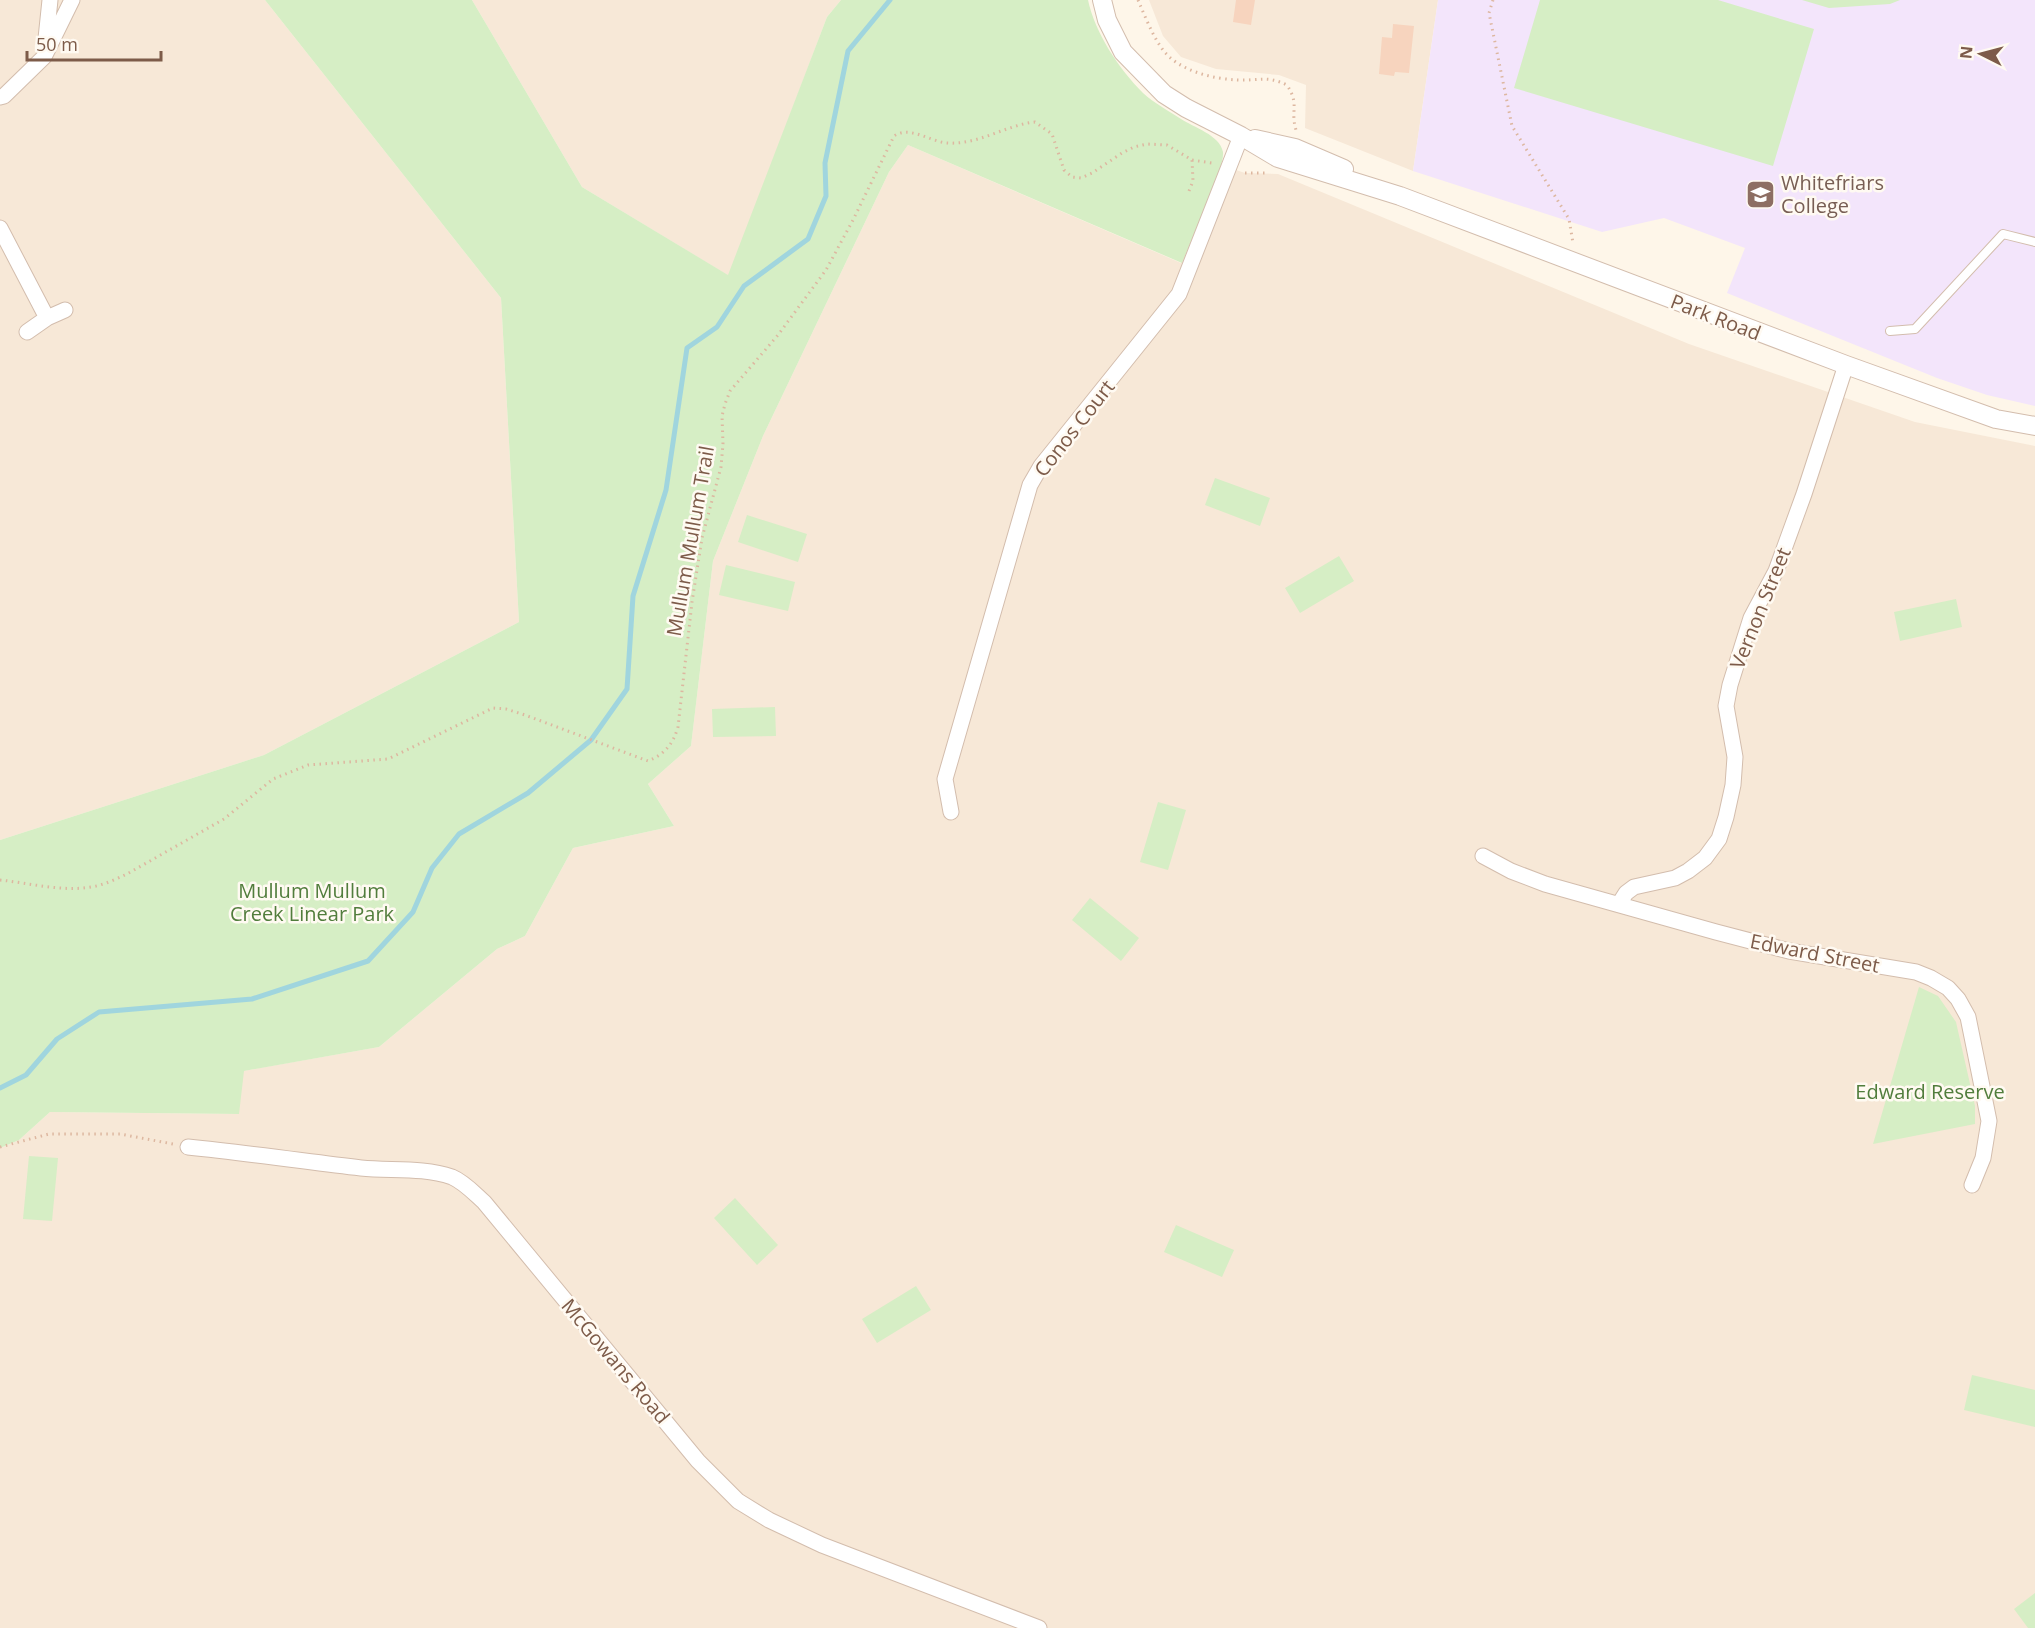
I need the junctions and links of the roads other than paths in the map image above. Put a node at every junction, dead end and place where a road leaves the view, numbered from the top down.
1 (50, 0) edge
2 (72, 0) edge
3 (1102, 0) edge
4 (44, 57) junction
5 (0, 97) edge
6 (1241, 136) junction
7 (1400, 196) junction
8 (0, 228) edge
9 (2035, 242) edge
10 (65, 310) dead end
11 (47, 318) junction
12 (1890, 331) dead end
13 (27, 332) dead end
14 (1846, 366) junction
15 (2035, 426) edge
16 (951, 812) dead end
17 (1483, 856) dead end
18 (1619, 904) junction
19 (188, 1147) road end
20 (1972, 1185) dead end
21 (1039, 1628) edge

1 - 4 street
2 - 4 street
3 - 6 street, Park Road
4 - 5 street
6 - 7 street, Park Road
6 - 7 street, Park Road
6 - 16 street, Conos Court
7 - 14 street, Park Road
8 - 11 street
9 - 12 lane
10 - 11 street
11 - 13 street
14 - 15 street, Park Road
14 - 18 street, Vernon Street
17 - 18 street, Edward Street
18 - 20 street, Edward Street
19 - 21 street, McGowans Road

